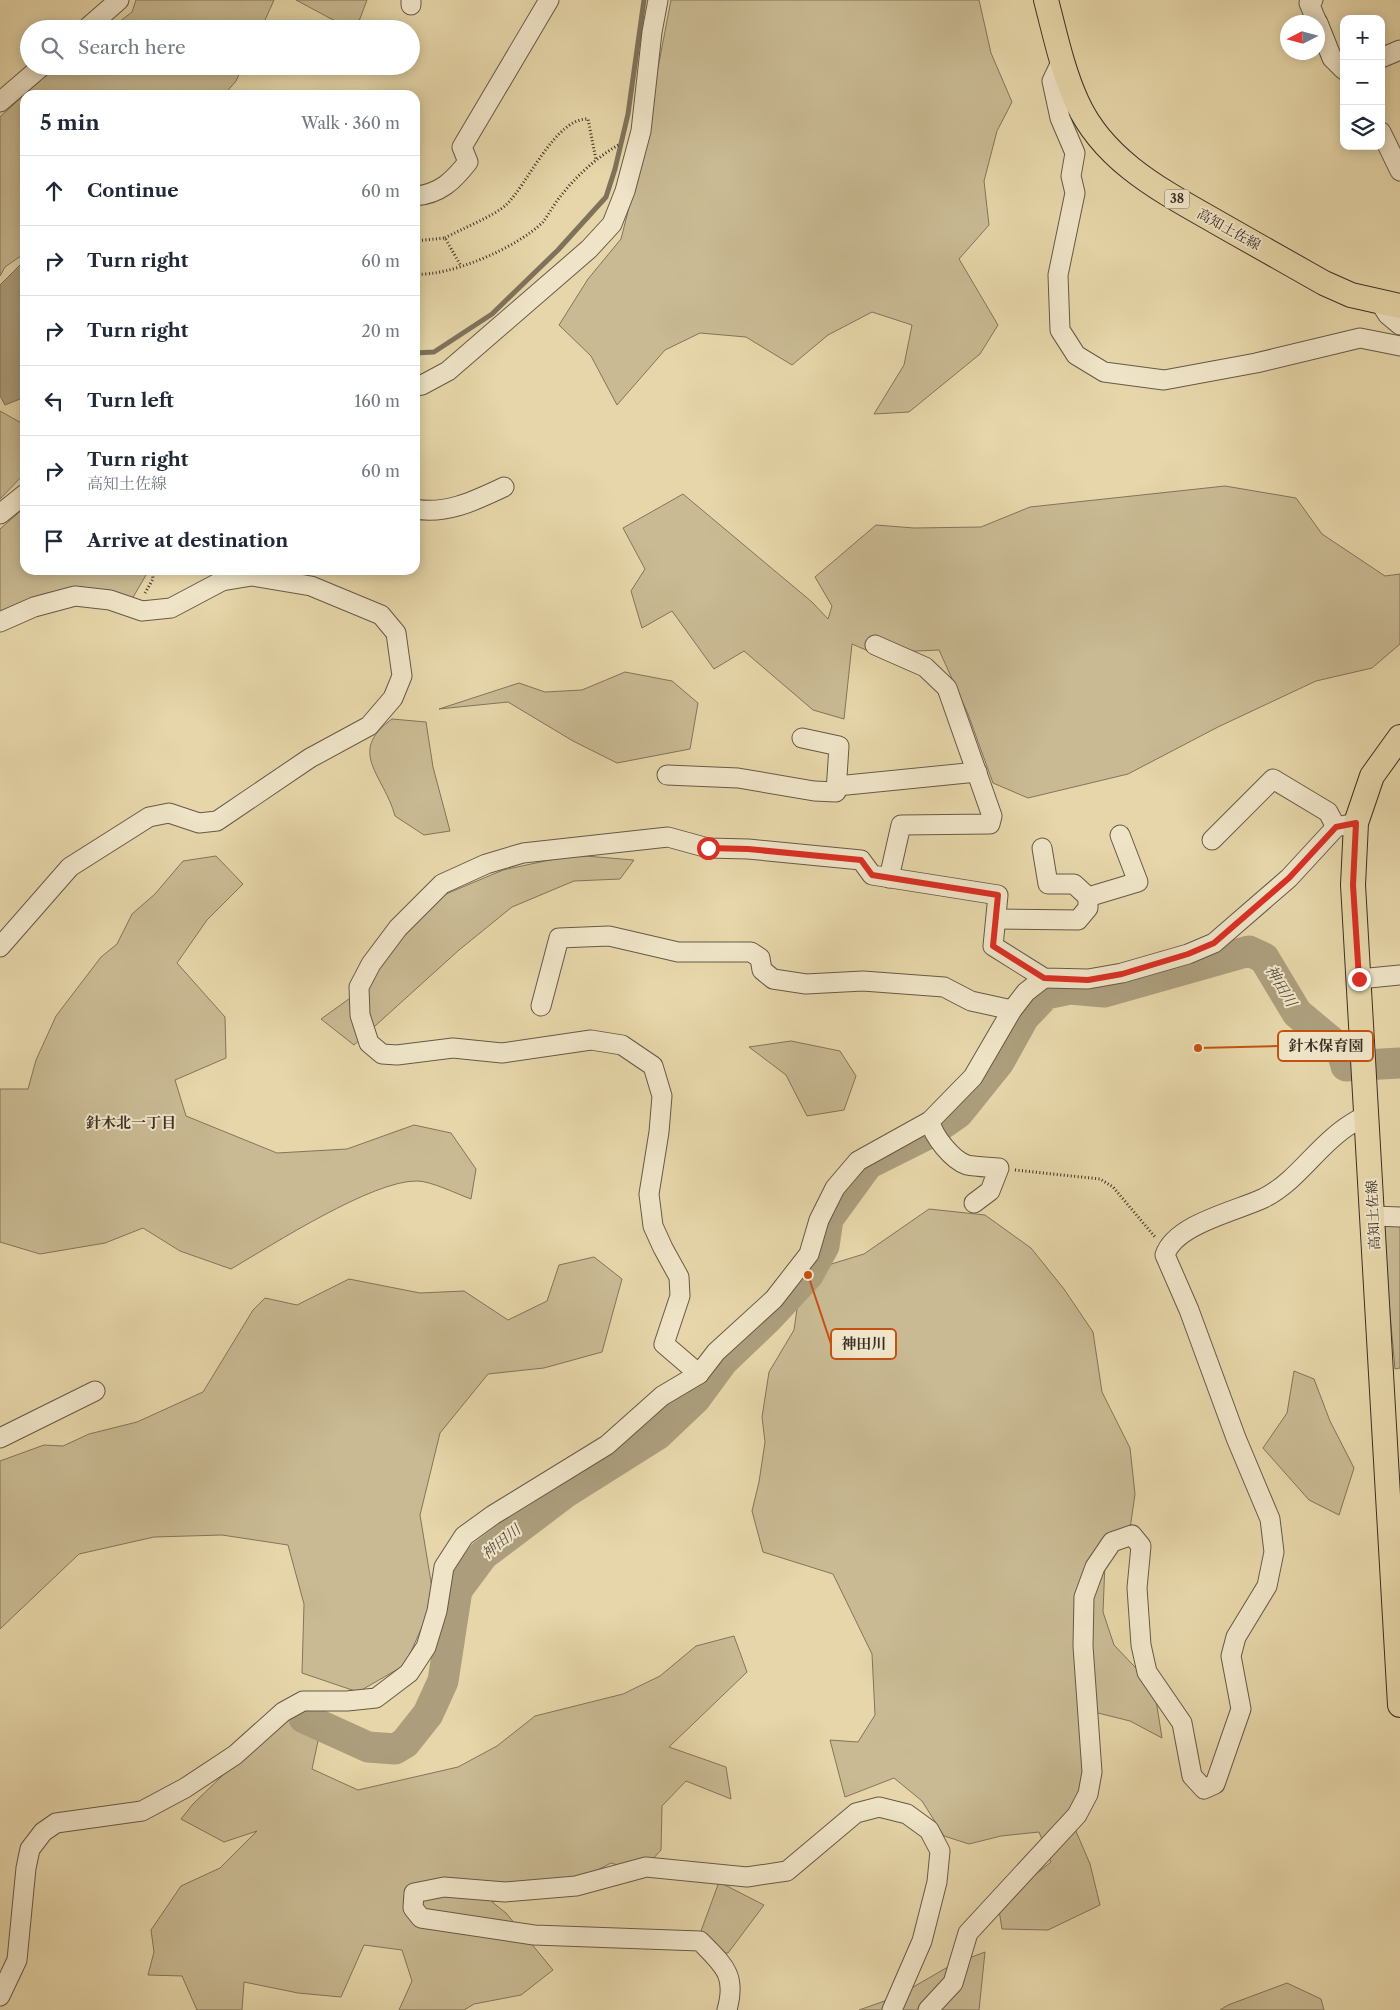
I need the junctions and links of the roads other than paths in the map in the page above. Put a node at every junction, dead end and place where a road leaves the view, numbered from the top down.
1 (119, 0) edge
2 (549, 0) edge
3 (658, 0) edge
4 (1046, 0) edge
5 (1313, 0) edge
6 (1314, 15) edge
7 (96, 20) edge
8 (1325, 42) edge
9 (1400, 50) edge
10 (1385, 56) edge
11 (1062, 60) junction
12 (1340, 66) edge
13 (32, 75) edge
14 (0, 102) edge
15 (1385, 140) edge
16 (1400, 171) edge
17 (420, 196) edge
18 (1389, 303) edge
19 (1400, 325) edge
20 (1400, 346) edge
21 (420, 385) edge
22 (504, 487) dead end
23 (20, 498) edge
24 (420, 510) edge
25 (0, 514) edge
26 (0, 622) edge
27 (874, 645) dead end
28 (802, 738) dead end
29 (1398, 745) edge
30 (978, 772) junction
31 (667, 775) dead end
32 (837, 786) junction
33 (1346, 825) junction
34 (1120, 834) dead end
35 (1212, 840) dead end
36 (1042, 848) dead end
37 (889, 878) junction
38 (1088, 897) junction
39 (997, 919) junction
40 (0, 947) edge
41 (1400, 975) edge
42 (1044, 978) junction
43 (1359, 979) junction
44 (541, 1006) dead end
45 (1012, 1010) junction
46 (1367, 1114) junction
47 (930, 1121) junction
48 (974, 1203) dead end
49 (1374, 1216) junction
50 (1400, 1217) edge
51 (699, 1374) junction
52 (95, 1391) dead end
53 (0, 1438) edge
54 (1397, 1597) edge
55 (1400, 1705) edge
56 (0, 1996) edge
57 (727, 2010) edge
58 (892, 2010) edge
59 (928, 2010) edge

1 - 7 street
2 - 17 street
3 - 21 street
4 - 11 main road, 高知土佐線 / 38
5 - 6 street
8 - 12 street
9 - 10 street
11 - 18 main road, 高知土佐線 / 38
11 - 20 street
13 - 14 street
15 - 16 street
18 - 19 street
22 - 24 street
23 - 25 street
26 - 40 street
27 - 30 street
28 - 32 street
29 - 33 main road, 高知土佐線
30 - 32 street
30 - 37 street
31 - 32 street
33 - 35 street
33 - 42 street
33 - 43 main road, 高知土佐線
34 - 38 street
36 - 38 street
37 - 39 street
37 - 51 street
38 - 39 street
39 - 42 street
41 - 43 street
42 - 45 street
43 - 46 main road, 高知土佐線
44 - 45 street
45 - 47 street
46 - 49 main road, 高知土佐線
46 - 59 street
47 - 48 street
47 - 51 street
49 - 50 street
49 - 54 main road, 高知土佐線
51 - 56 street
52 - 53 street
54 - 55 main road, 高知土佐線
57 - 58 street

